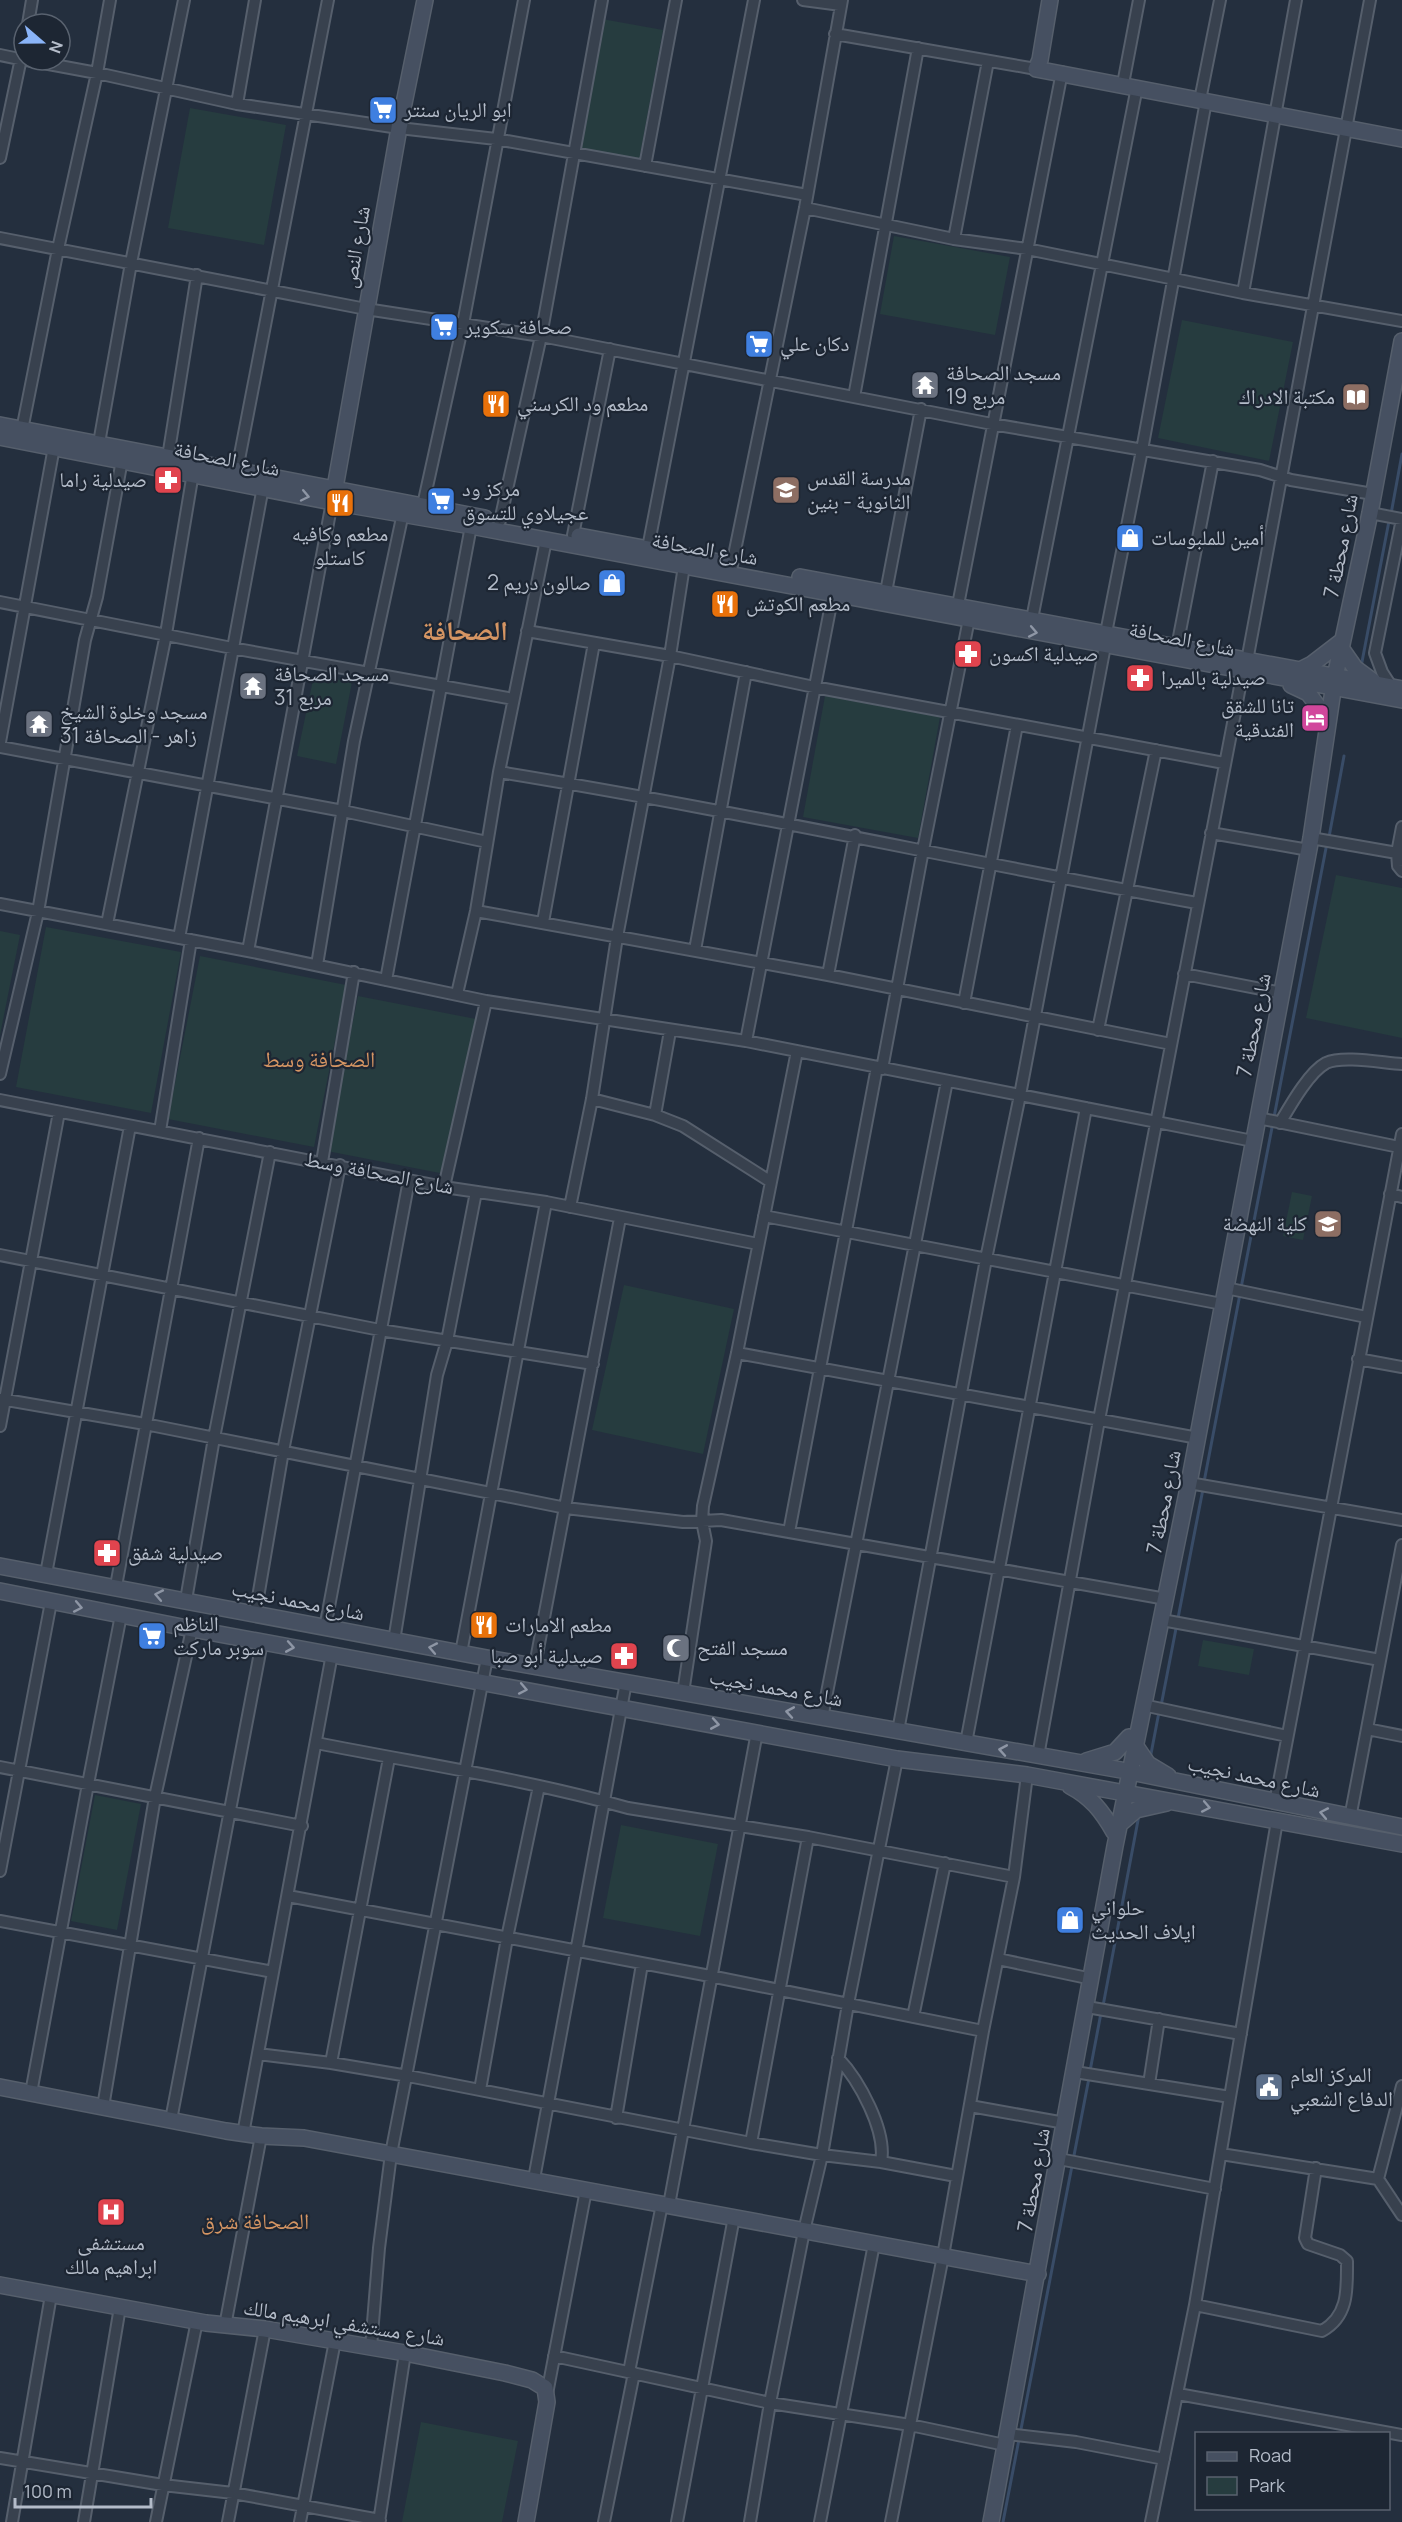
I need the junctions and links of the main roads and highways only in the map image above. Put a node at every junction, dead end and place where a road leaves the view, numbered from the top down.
1 (425, 0) edge
2 (1050, 0) edge
3 (1402, 138) edge
4 (1402, 341) edge
5 (0, 425) edge
6 (0, 437) edge
7 (333, 495) junction
8 (732, 570) junction
9 (1106, 639) junction
10 (1341, 645) junction
11 (1245, 666) junction
12 (1298, 671) junction
13 (1260, 675) junction
14 (1334, 683) junction
15 (1376, 684) junction
16 (1360, 692) junction
17 (1399, 694) edge
18 (1328, 720) junction
19 (1325, 737) junction
20 (0, 1566) edge
21 (0, 1591) edge
22 (1132, 1741) junction
23 (1079, 1763) junction
24 (1126, 1771) junction
25 (1062, 1781) junction
26 (1184, 1784) junction
27 (1122, 1792) junction
28 (1179, 1801) junction
29 (1402, 1827) edge
30 (1116, 1833) junction
31 (1402, 1844) edge
32 (0, 2087) edge
33 (1038, 2274) junction
34 (0, 2285) edge
35 (527, 2522) edge
36 (991, 2522) edge

1 - 7 main road, شارع النص
2 - 3 main road
4 - 10 main road, شارع محطة 7
5 - 7 main road, شارع الصحافة
6 -> 7 main road, شارع الصحافة
7 - 8 main road, شارع الصحافة
7 - 8 main road, شارع الصحافة
8 -> 9 main road, شارع الصحافة
8 - 9 main road, شارع الصحافة
9 - 11 main road, شارع الصحافة
9 - 11 main road, شارع الصحافة
10 - 12 main road
10 - 14 main road, شارع محطة 7
10 - 15 main road
11 - 12 main road, شارع الصحافة
11 - 13 main road, شارع الصحافة
12 - 14 main road, شارع الصحافة
13 - 14 main road, شارع الصحافة
13 - 18 main road
14 - 15 main road, شارع الصحافة
14 - 16 main road, شارع الصحافة
14 - 18 main road, شارع محطة 7
15 - 17 main road, شارع الصحافة
16 - 17 main road, شارع الصحافة
16 - 19 main road
18 - 19 main road, شارع محطة 7
19 - 22 main road, شارع محطة 7
23 -> 20 main road, شارع محمد نجيب
21 -> 25 main road, شارع محمد نجيب
22 - 23 main road
22 - 24 main road, شارع محطة 7
22 - 26 main road
23 - 24 main road, شارع محمد نجيب
24 - 26 main road, شارع محمد نجيب
24 - 27 main road, شارع محطة 7
25 - 27 main road, شارع محمد نجيب
25 - 30 main road
29 -> 26 main road, شارع محمد نجيب
27 - 28 main road, شارع محمد نجيب
27 - 30 main road, شارع محطة 7
28 - 30 main road
28 -> 31 main road, شارع محمد نجيب
30 - 33 main road, شارع محطة 7
32 - 33 main road
33 - 36 main road, شارع محطة 7
34 - 35 main road, شارع مستشفي ابرهيم مالك

